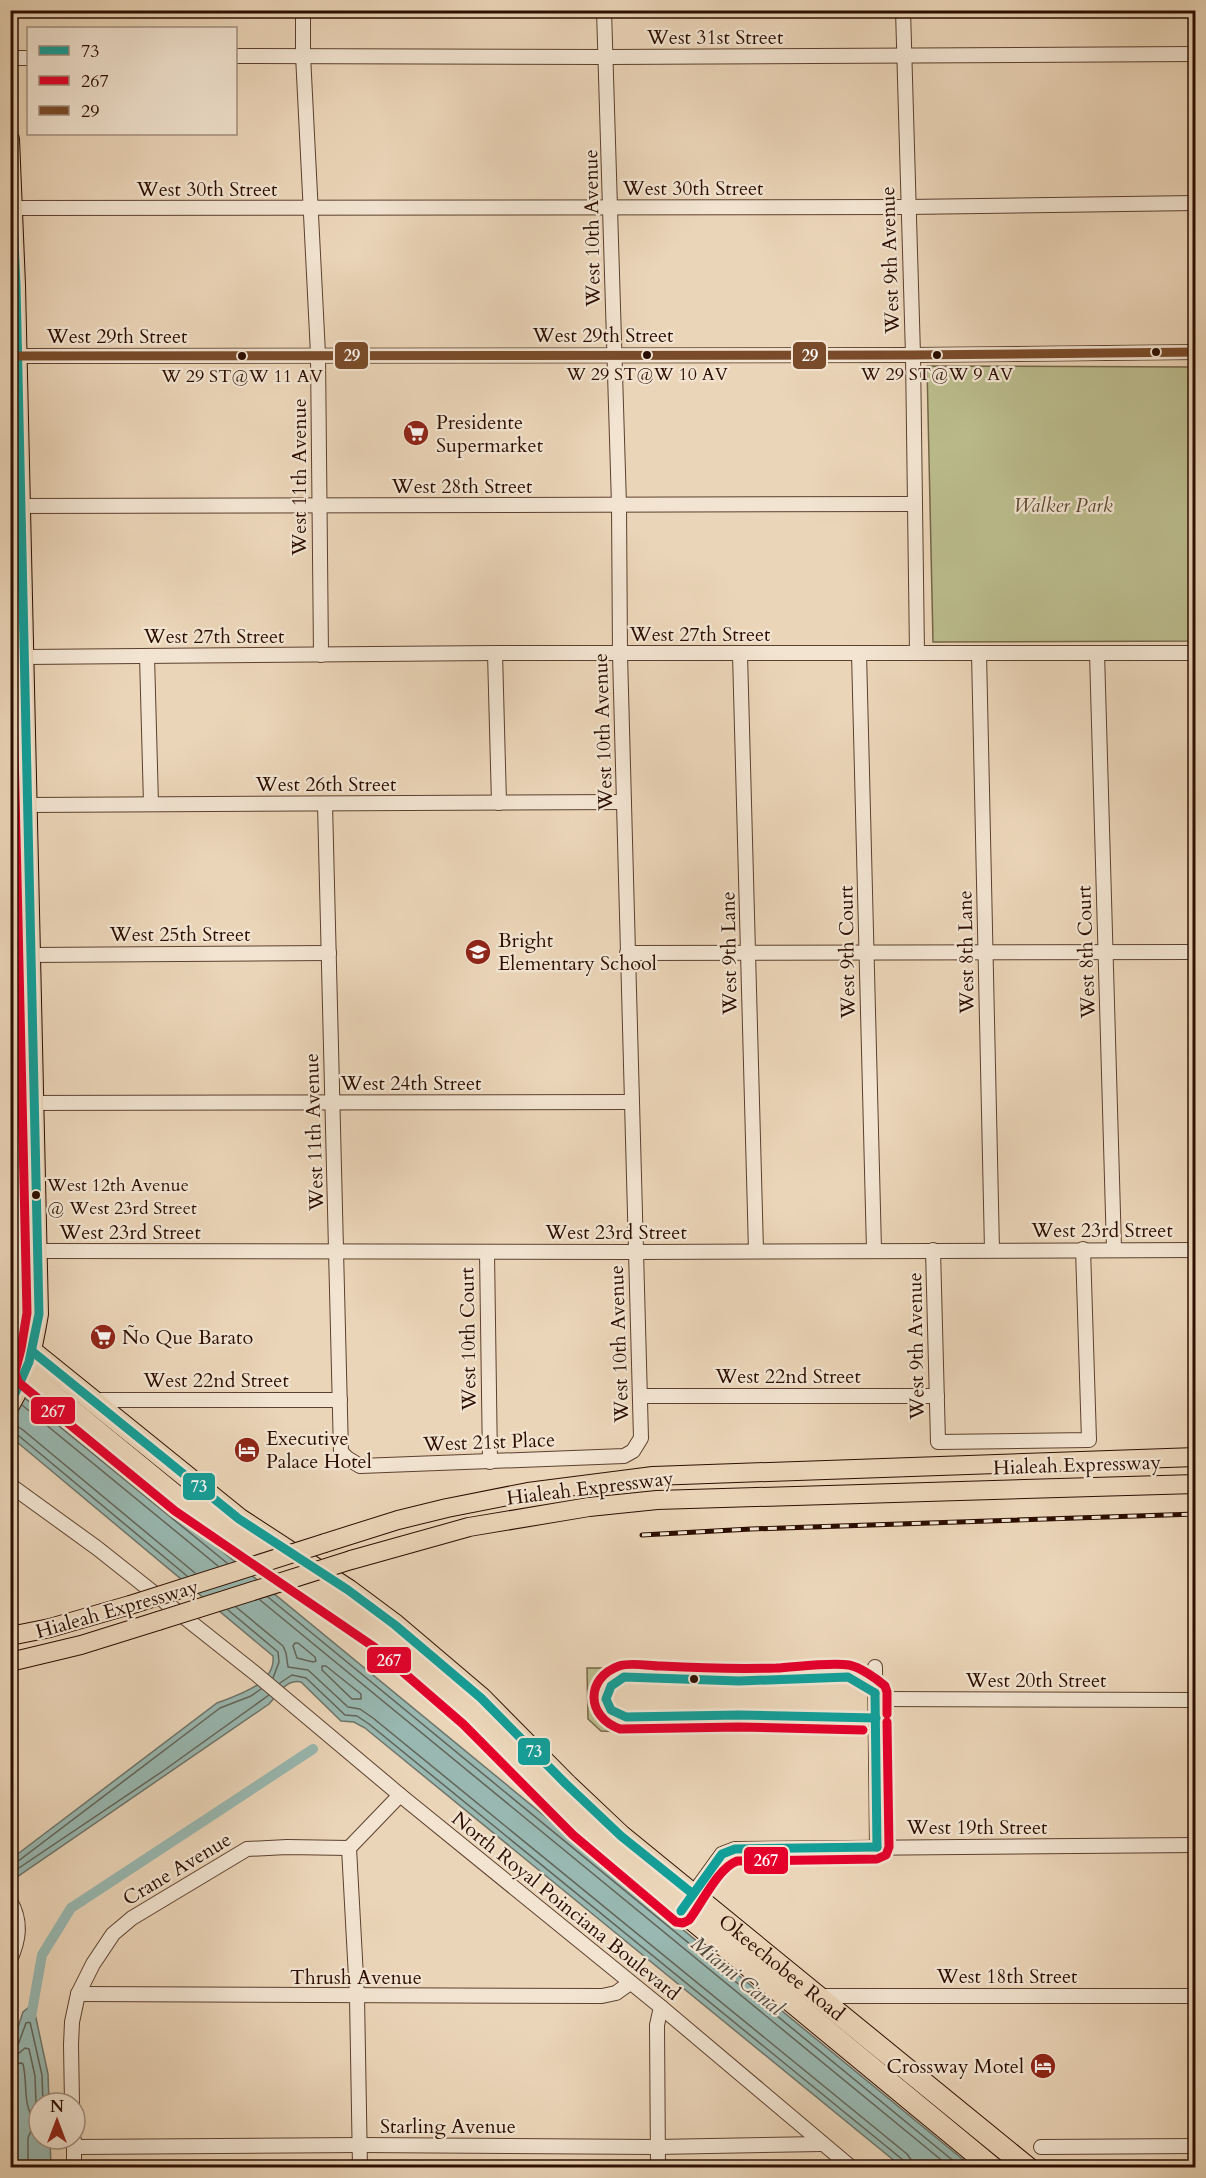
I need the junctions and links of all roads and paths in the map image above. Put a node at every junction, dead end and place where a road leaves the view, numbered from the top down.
1 (303, 10) edge
2 (604, 10) edge
3 (903, 10) edge
4 (1196, 54) edge
5 (303, 55) junction
6 (237, 56) edge
7 (904, 56) junction
8 (607, 57) junction
9 (10, 58) edge
10 (27, 58) edge
11 (10, 139) edge
12 (1196, 203) edge
13 (611, 207) junction
14 (907, 207) junction
15 (12, 208) edge
16 (310, 208) junction
17 (1196, 352) edge
18 (318, 354) junction
19 (614, 355) junction
20 (913, 355) junction
21 (14, 356) edge
22 (914, 504) junction
23 (618, 505) junction
24 (15, 506) edge
25 (318, 506) junction
26 (16, 579) edge
27 (859, 653) junction
28 (917, 653) junction
29 (979, 653) junction
30 (1097, 653) junction
31 (1196, 653) edge
32 (495, 654) junction
33 (620, 654) junction
34 (741, 654) junction
35 (321, 655) junction
36 (147, 656) junction
37 (24, 657) junction
38 (18, 735) edge
39 (624, 802) junction
40 (499, 803) junction
41 (151, 804) junction
42 (325, 804) junction
43 (28, 805) junction
44 (748, 951) junction
45 (1105, 951) junction
46 (867, 952) junction
47 (985, 952) junction
48 (1196, 952) edge
49 (329, 953) junction
50 (627, 953) junction
51 (30, 955) junction
52 (632, 1102) junction
53 (10, 1103) edge
54 (34, 1103) junction
55 (332, 1103) junction
56 (1083, 1249) junction
57 (1114, 1249) junction
58 (874, 1250) junction
59 (933, 1250) junction
60 (992, 1250) junction
61 (1196, 1250) edge
62 (37, 1251) junction
63 (756, 1251) junction
64 (337, 1252) junction
65 (487, 1252) junction
66 (635, 1252) junction
67 (10, 1334) edge
68 (33, 1352) junction
69 (10, 1360) edge
70 (24, 1380) junction
71 (640, 1396) junction
72 (937, 1396) junction
73 (92, 1400) junction
74 (340, 1400) junction
75 (10, 1406) edge
76 (633, 1451) joint
77 (1196, 1457) edge
78 (347, 1458) joint
79 (490, 1462) junction
80 (1196, 1484) edge
81 (10, 1485) edge
82 (10, 1636) edge
83 (10, 1662) edge
84 (875, 1667) dead end
85 (876, 1699) junction
86 (1196, 1700) edge
87 (400, 1795) junction
88 (1196, 1845) edge
89 (878, 1847) junction
90 (349, 1848) junction
91 (693, 1894) junction
92 (10, 1901) edge
93 (681, 1911) junction
94 (10, 1960) edge
95 (630, 1983) junction
96 (78, 1994) junction
97 (357, 1996) junction
98 (818, 1996) junction
99 (1196, 1996) edge
100 (661, 2007) junction
101 (72, 2091) edge
102 (87, 2143) edge
103 (822, 2144) junction
104 (360, 2145) junction
105 (1041, 2146) dead end
106 (1196, 2146) edge
107 (657, 2147) junction
108 (74, 2151) edge
109 (74, 2168) edge
110 (360, 2168) edge
111 (658, 2168) edge
112 (852, 2168) edge
113 (993, 2168) edge
114 (1028, 2168) edge

1 - 5 street, West 11th Avenue
2 - 8 street, West 10th Avenue
3 - 7 street, West 9th Avenue
4 - 7 street, West 31st Street
5 - 6 street, West 31st Street
5 - 8 street, West 31st Street
5 - 16 street, West 11th Avenue
7 - 8 street, West 31st Street
7 - 14 street, West 9th Avenue
8 - 13 street, West 10th Avenue
9 - 10 street
11 - 15 main road
12 - 14 street, West 30th Street
13 - 14 street, West 30th Street
13 - 16 street, West 30th Street
13 - 19 street, West 10th Avenue
14 - 20 street, West 9th Avenue
15 - 16 street, West 30th Street
15 - 21 main road
16 - 18 street, West 11th Avenue
17 - 20 street, West 29th Street
18 - 19 street, West 29th Street
18 - 21 street, West 29th Street
18 - 25 street, West 11th Avenue
19 - 20 street, West 29th Street
19 - 23 street, West 10th Avenue
20 - 22 street, West 9th Avenue
21 - 24 main road
22 - 23 street, West 28th Street
22 - 28 street, West 9th Avenue
23 - 25 street, West 28th Street
23 - 33 street, West 10th Avenue
24 - 25 street, West 28th Street
24 - 26 main road
25 - 35 street, West 11th Avenue
26 - 37 main road
27 - 28 street, West 27th Street
27 - 34 street, West 27th Street
27 - 46 street, West 9th Court
28 - 29 street, West 27th Street
29 - 30 street, West 27th Street
29 - 47 street, West 8th Lane
30 - 31 street, West 27th Street
30 - 45 street, West 8th Court
32 - 33 street, West 27th Street
32 - 35 street, West 27th Street
32 - 40 street
33 - 34 street, West 27th Street
33 - 39 street, West 10th Avenue
34 - 44 street, West 9th Lane
35 - 36 street, West 27th Street
36 - 37 street, West 27th Street
36 - 41 street
37 - 38 main road
38 - 43 main road
39 - 40 street, West 26th Street
39 - 50 street, West 10th Avenue
40 - 42 street, West 26th Street
41 - 42 street, West 26th Street
41 - 43 street, West 26th Street
42 - 49 street, West 11th Avenue
43 - 51 main road
44 - 46 street
44 - 50 street
44 - 63 street, West 9th Lane
45 - 47 street
45 - 48 street
45 - 57 street, West 8th Court
46 - 47 street
46 - 58 street, West 9th Court
47 - 60 street, West 8th Lane
49 - 51 street, West 25th Street
49 - 55 street, West 11th Avenue
50 - 52 street, West 10th Avenue
51 - 54 main road
52 - 55 street, West 24th Street
52 - 66 street, West 10th Avenue
53 - 54 street, West 24th Street
54 - 55 street, West 24th Street
54 - 62 main road
55 - 64 street, West 11th Avenue
56 - 57 street, West 23rd Street
56 - 60 street, West 23rd Street
56 - 72 street, West 9th Avenue
57 - 61 street, West 23rd Street
58 - 59 street, West 23rd Street
58 - 63 street, West 23rd Street
59 - 60 street, West 23rd Street
59 - 72 street, West 9th Avenue
62 - 64 street, West 23rd Street
62 - 68 main road
63 - 66 street, West 23rd Street
64 - 65 street, West 23rd Street
64 - 74 street, West 11th Avenue
65 - 66 street, West 23rd Street
65 - 79 street, West 10th Court
66 - 71 street, West 10th Avenue
67 - 68 highway, Okeechobee Road
68 - 70 main road
68 - 73 highway, Okeechobee Road
69 - 70 highway, Okeechobee Road
70 - 75 main road
70 - 93 highway, Okeechobee Road
71 - 72 street, West 22nd Street
71 - 76 street, West 10th Avenue
73 - 74 street, West 22nd Street
73 - 91 highway, Okeechobee Road
74 - 78 street, West 11th Avenue
76 - 79 street, West 21st Place
77 - 82 main road, Hialeah Expressway, bridge
78 - 79 street, West 21st Place
80 - 83 main road, Hialeah Expressway, bridge
81 - 87 street, North Royal Poinciana Boulevard
84 - 85 street
85 - 86 street, West 20th Street
85 - 89 street
87 - 90 street
87 - 95 street, North Royal Poinciana Boulevard
88 - 89 street, West 19th Street
89 - 91 street, West 19th Street
90 - 96 street, Crane Avenue
90 - 97 street
91 - 93 street, West 19th Street
91 - 98 highway, Okeechobee Road
92 - 94 street
93 - 113 highway, Okeechobee Road
95 - 97 street, Thrush Avenue
95 - 100 street, North Royal Poinciana Boulevard
96 - 97 street, Thrush Avenue
96 - 101 street, Crane Avenue
97 - 104 street
98 - 99 street, West 18th Street
98 - 114 highway, Okeechobee Road
100 - 103 street, North Royal Poinciana Boulevard
100 - 107 street
102 - 104 street, Starling Avenue
103 - 107 street, Starling Avenue
103 - 112 street, North Royal Poinciana Boulevard
104 - 107 street, Starling Avenue
104 - 110 street
105 - 106 street
107 - 111 street
108 - 109 street

